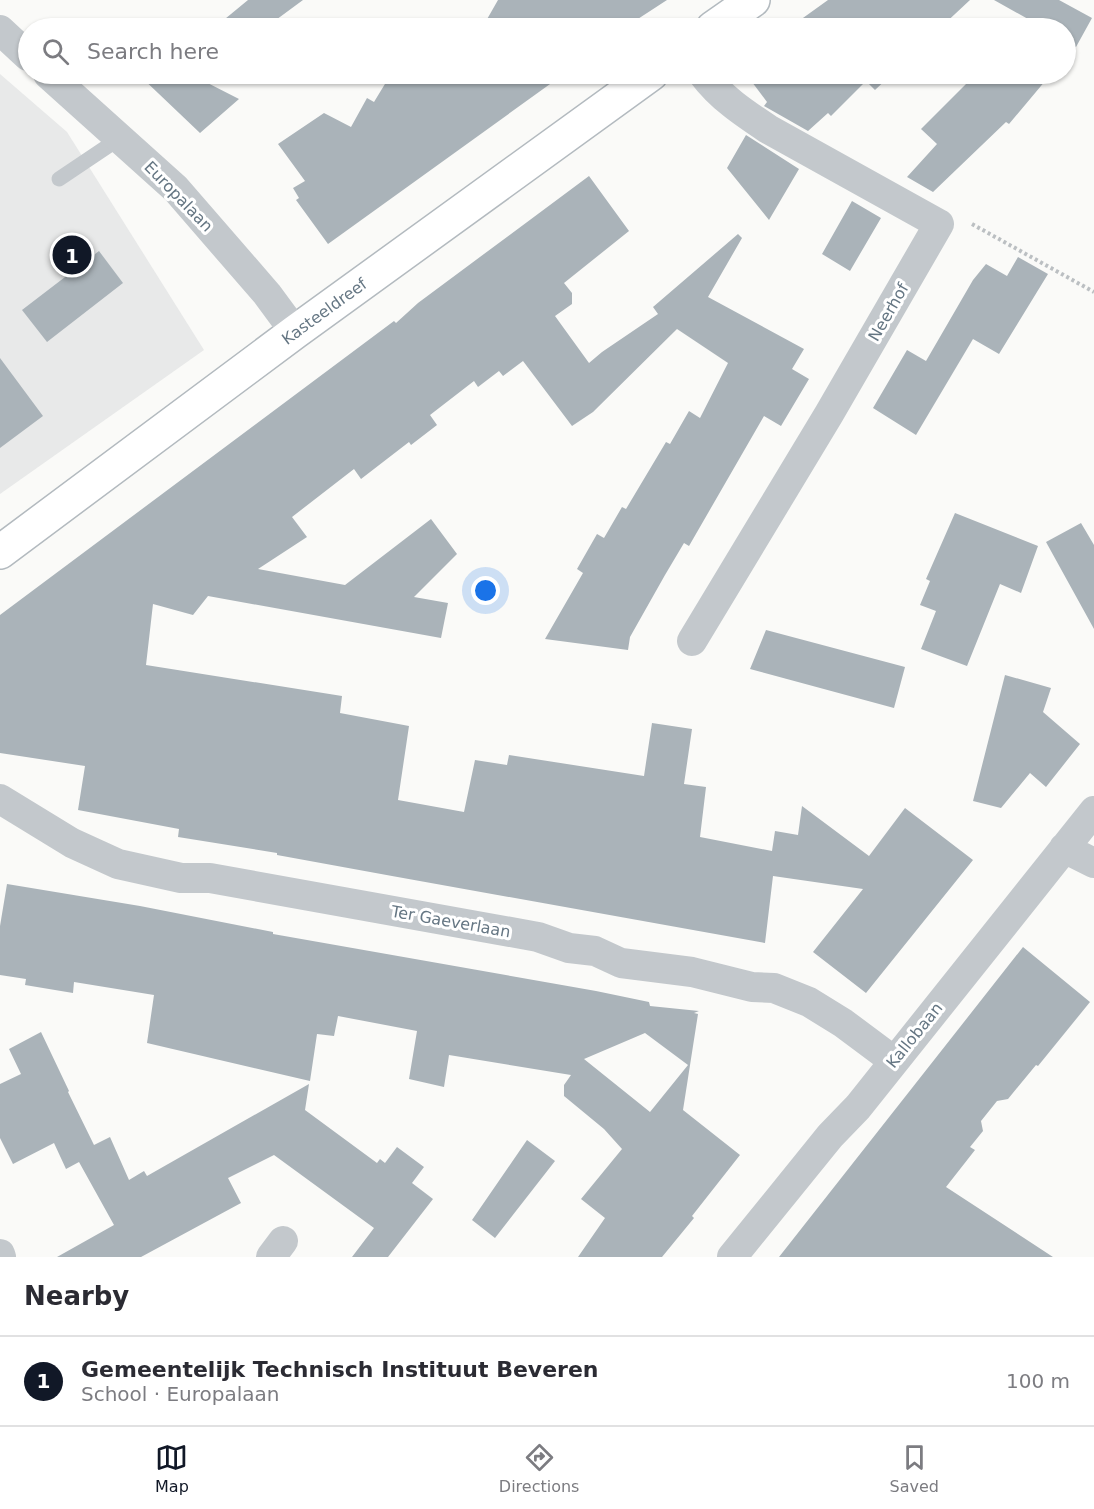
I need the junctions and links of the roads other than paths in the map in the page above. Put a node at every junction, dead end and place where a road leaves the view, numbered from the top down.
1 (753, 0) edge
2 (727, 18) edge
3 (0, 30) edge
4 (18, 47) edge
5 (59, 84) edge
6 (637, 84) edge
7 (711, 84) edge
8 (120, 138) junction
9 (59, 179) dead end
10 (295, 332) junction
11 (0, 552) edge
12 (692, 641) dead end
13 (0, 799) edge
14 (1094, 812) edge
15 (1064, 848) junction
16 (1094, 863) edge
17 (894, 1061) junction
18 (732, 1257) edge

1 - 2 street
3 - 4 street
5 - 8 street, Europalaan
6 - 10 street, Kasteeldreef
7 - 12 street, Neerhof
8 - 9 lane
8 - 10 street, Europalaan
10 - 11 street, Kasteeldreef
13 - 17 street, Ter Gaeverlaan
14 - 15 street, Kallobaan
15 - 16 street
15 - 17 street, Kallobaan
17 - 18 street, Kallobaan

